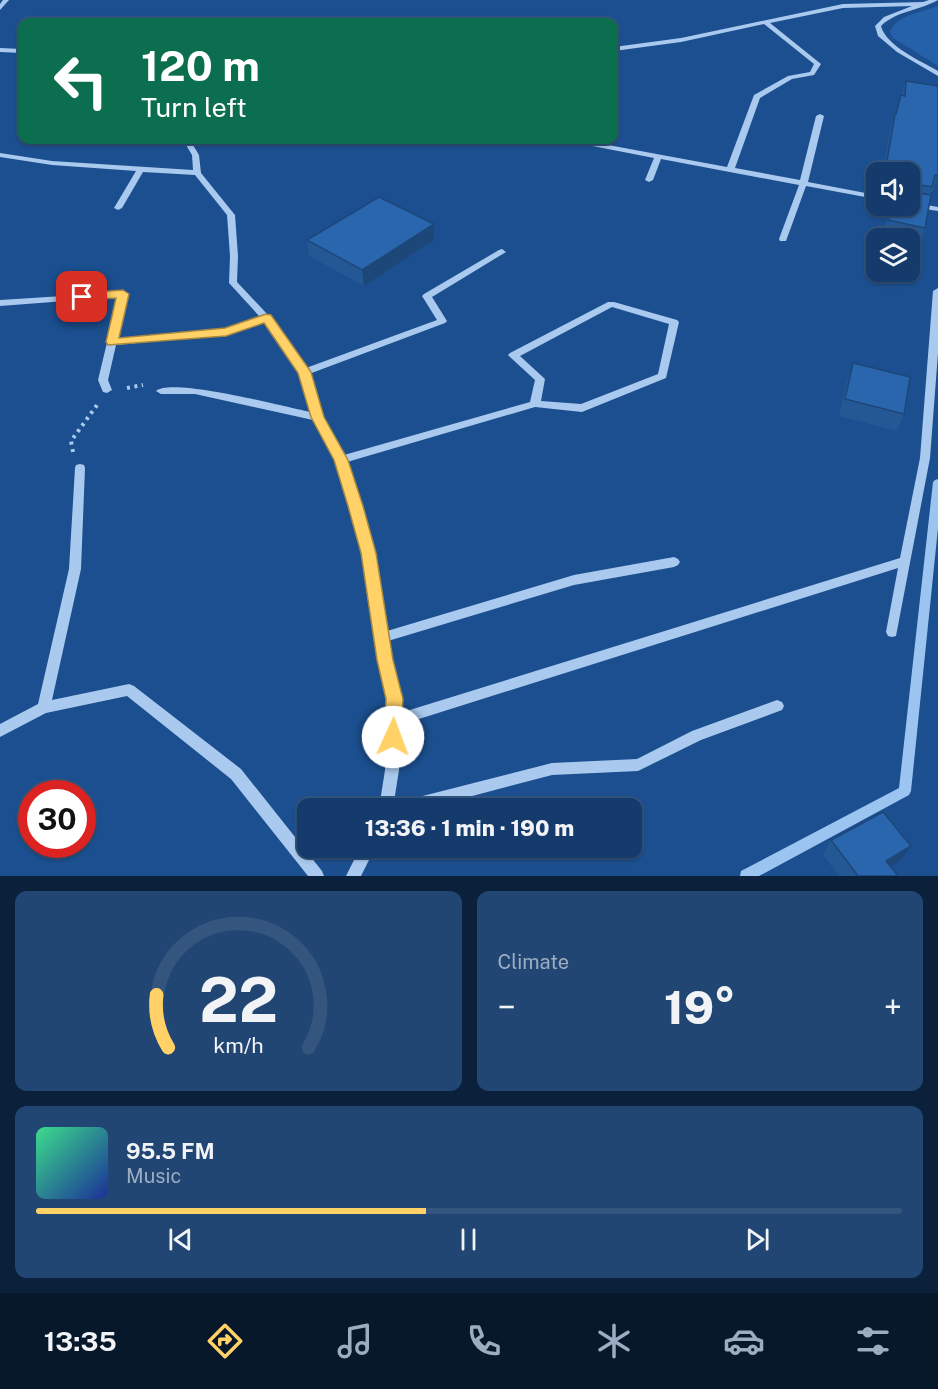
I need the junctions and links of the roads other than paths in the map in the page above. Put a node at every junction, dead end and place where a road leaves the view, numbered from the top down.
1 (6, 0) edge
2 (935, 0) edge
3 (926, 4) junction
4 (0, 8) edge
5 (765, 22) junction
6 (618, 48) edge
7 (0, 50) edge
8 (18, 51) edge
9 (938, 74) edge
10 (820, 116) dead end
11 (190, 144) edge
12 (594, 144) edge
13 (0, 155) edge
14 (658, 156) junction
15 (141, 169) junction
16 (730, 170) junction
17 (197, 173) junction
18 (649, 180) dead end
19 (803, 184) junction
20 (866, 195) edge
21 (920, 206) edge
22 (118, 208) dead end
23 (938, 209) edge
24 (783, 239) dead end
25 (502, 252) dead end
26 (938, 291) edge
27 (0, 303) edge
28 (266, 318) junction
29 (112, 342) junction
30 (304, 372) junction
31 (107, 390) road end
32 (160, 391) road end
33 (535, 404) junction
34 (318, 417) junction
35 (341, 460) junction
36 (80, 468) road end
37 (906, 561) junction
38 (675, 562) dead end
39 (892, 632) dead end
40 (383, 637) junction
41 (777, 706) dead end
42 (44, 708) junction
43 (393, 721) junction
44 (0, 731) edge
45 (388, 798) edge
46 (441, 798) edge
47 (363, 858) edge
48 (317, 876) edge
49 (353, 876) edge

1 - 4 street
2 - 3 street
3 - 5 street
3 - 9 street
5 - 6 street
5 - 16 street
7 - 8 street
10 - 19 street
11 - 17 street
12 - 14 street
13 - 15 street
14 - 16 street
14 - 18 street
15 - 17 street
15 - 22 street
16 - 19 street
17 - 28 street
19 - 20 street
19 - 24 street
21 - 23 street
25 - 30 street
26 - 37 street
27 - 29 street
28 - 29 street
28 - 30 street
29 - 31 street
30 - 34 street
32 - 34 street
33 - 33 street
33 - 35 street
34 - 35 street
35 - 40 street
36 - 42 street
37 - 39 street
37 - 43 street
38 - 40 street
40 - 43 street
41 - 46 street
42 - 44 street
42 - 48 street
43 - 45 street
47 - 49 street

